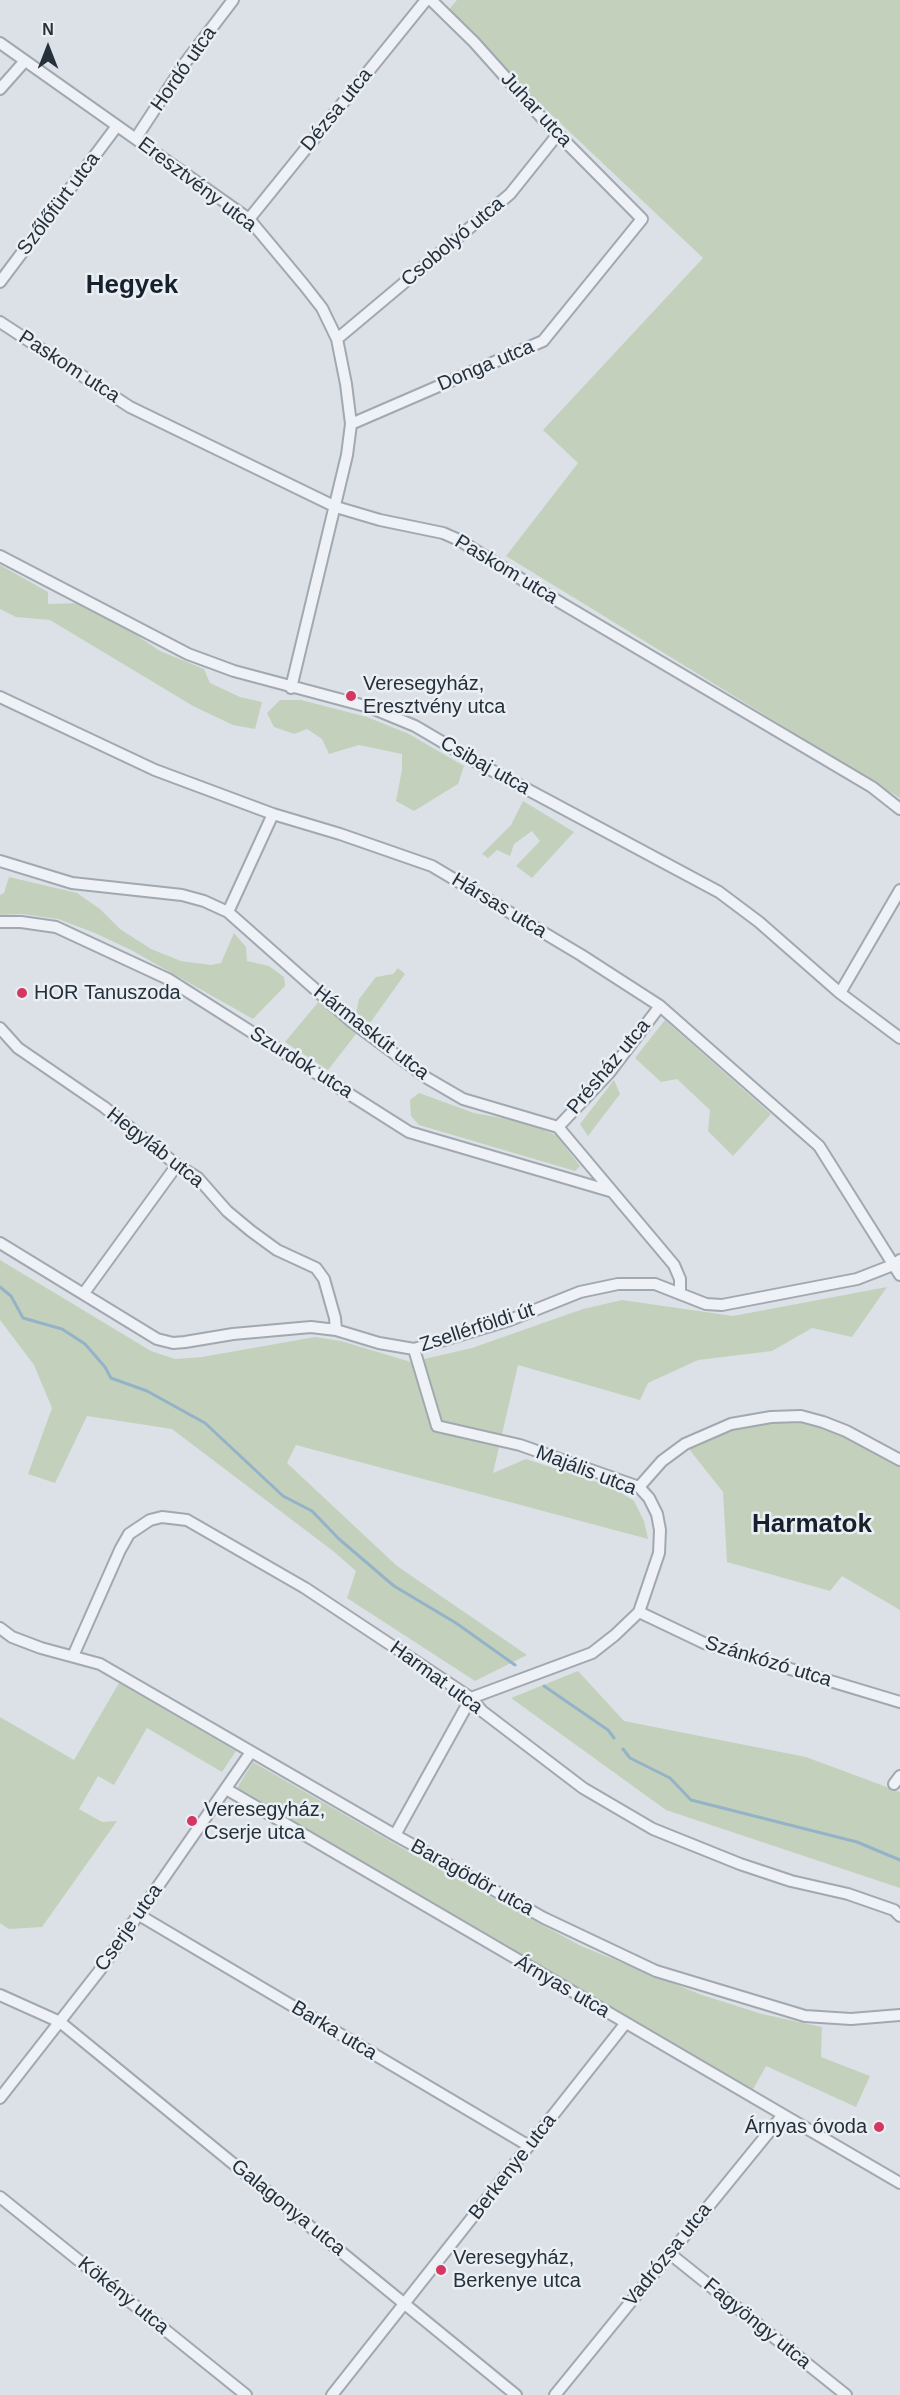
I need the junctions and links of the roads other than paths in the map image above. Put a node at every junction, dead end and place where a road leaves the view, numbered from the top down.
1 (233, 0) edge
2 (426, 0) edge
3 (431, 0) edge
4 (0, 43) edge
5 (24, 62) junction
6 (0, 89) edge
7 (117, 126) junction
8 (558, 134) junction
9 (136, 138) junction
10 (249, 219) junction
11 (642, 219) joint
12 (0, 282) edge
13 (0, 322) edge
14 (337, 339) junction
15 (351, 424) junction
16 (336, 507) junction
17 (0, 556) edge
18 (291, 687) junction
19 (0, 697) edge
20 (900, 809) edge
21 (273, 814) junction
22 (0, 861) edge
23 (900, 890) edge
24 (228, 912) junction
25 (0, 922) edge
26 (840, 993) junction
27 (660, 1006) junction
28 (0, 1028) edge
29 (900, 1038) edge
30 (558, 1127) junction
31 (177, 1165) junction
32 (610, 1191) junction
33 (0, 1243) edge
34 (898, 1267) edge
35 (84, 1293) junction
36 (680, 1293) junction
37 (336, 1330) junction
38 (414, 1349) junction
39 (900, 1460) edge
40 (639, 1487) junction
41 (639, 1612) junction
42 (0, 1628) edge
43 (73, 1656) junction
44 (471, 1698) junction
45 (900, 1702) edge
46 (251, 1752) junction
47 (226, 1789) junction
48 (395, 1835) junction
49 (139, 1915) junction
50 (900, 1916) edge
51 (0, 1995) edge
52 (900, 2015) edge
53 (60, 2022) junction
54 (625, 2024) junction
55 (0, 2098) edge
56 (782, 2116) junction
57 (530, 2146) junction
58 (900, 2183) edge
59 (0, 2197) edge
60 (669, 2253) junction
61 (406, 2304) junction
62 (246, 2395) edge
63 (332, 2395) edge
64 (516, 2395) edge
65 (555, 2395) edge
66 (846, 2395) edge

1 - 9 street, Hordó utca
2 - 10 street, Dézsa utca
3 - 8 street, Juhar utca
4 - 5 street, Eresztvény utca
5 - 6 street
5 - 7 street, Eresztvény utca
7 - 9 street, Eresztvény utca
7 - 12 street, Szőlőfürt utca
8 - 11 street, Juhar utca
8 - 14 street, Csobolyó utca
9 - 10 street, Eresztvény utca
10 - 14 street, Eresztvény utca
11 - 15 street, Donga utca
13 - 16 street, Paskom utca
14 - 15 street, Eresztvény utca
15 - 16 street, Eresztvény utca
16 - 18 street, Eresztvény utca
16 - 20 street, Paskom utca
17 - 18 street, Csibaj utca
18 - 26 street, Csibaj utca
19 - 21 street, Hársas utca
21 - 24 street
21 - 27 street, Hársas utca
22 - 24 street, Hármaskút utca
23 - 26 street
24 - 30 street, Hármaskút utca
25 - 32 street, Szurdok utca
26 - 29 street, Csibaj utca
27 - 30 street, Présház utca
27 - 34 street, Hársas utca
28 - 31 street, Hegyláb utca
30 - 32 street
31 - 35 street
31 - 37 street, Hegyláb utca
32 - 36 street
33 - 35 street, Zsellérföldi út
34 - 36 street, Zsellérföldi út
35 - 37 street, Zsellérföldi út
36 - 38 street, Zsellérföldi út
37 - 38 street, Zsellérföldi út
38 - 40 street, Majális utca
39 - 40 street
40 - 41 street, Majális utca
41 - 44 street, Majális utca
41 - 45 street, Szánkózó utca
42 - 43 street, Baragödör utca
43 - 44 street, Harmat utca
43 - 46 street, Baragödör utca
44 - 48 street
44 - 50 street, Harmat utca
46 - 47 street, Cserje utca
46 - 48 street, Baragödör utca
47 - 49 street, Cserje utca
47 - 54 street, Árnyas utca
48 - 52 street, Baragödör utca
49 - 53 street, Cserje utca
49 - 57 street, Barka utca
51 - 53 street, Galagonya utca
53 - 55 street, Cserje utca
53 - 61 street, Galagonya utca
54 - 56 street, Árnyas utca
54 - 57 street, Berkenye utca
56 - 58 street, Árnyas utca
56 - 60 street, Vadrózsa utca
57 - 61 street, Berkenye utca
59 - 62 street, Kökény utca
60 - 65 street, Vadrózsa utca
60 - 66 street, Fagyöngy utca
61 - 63 street, Berkenye utca
61 - 64 street, Galagonya utca

